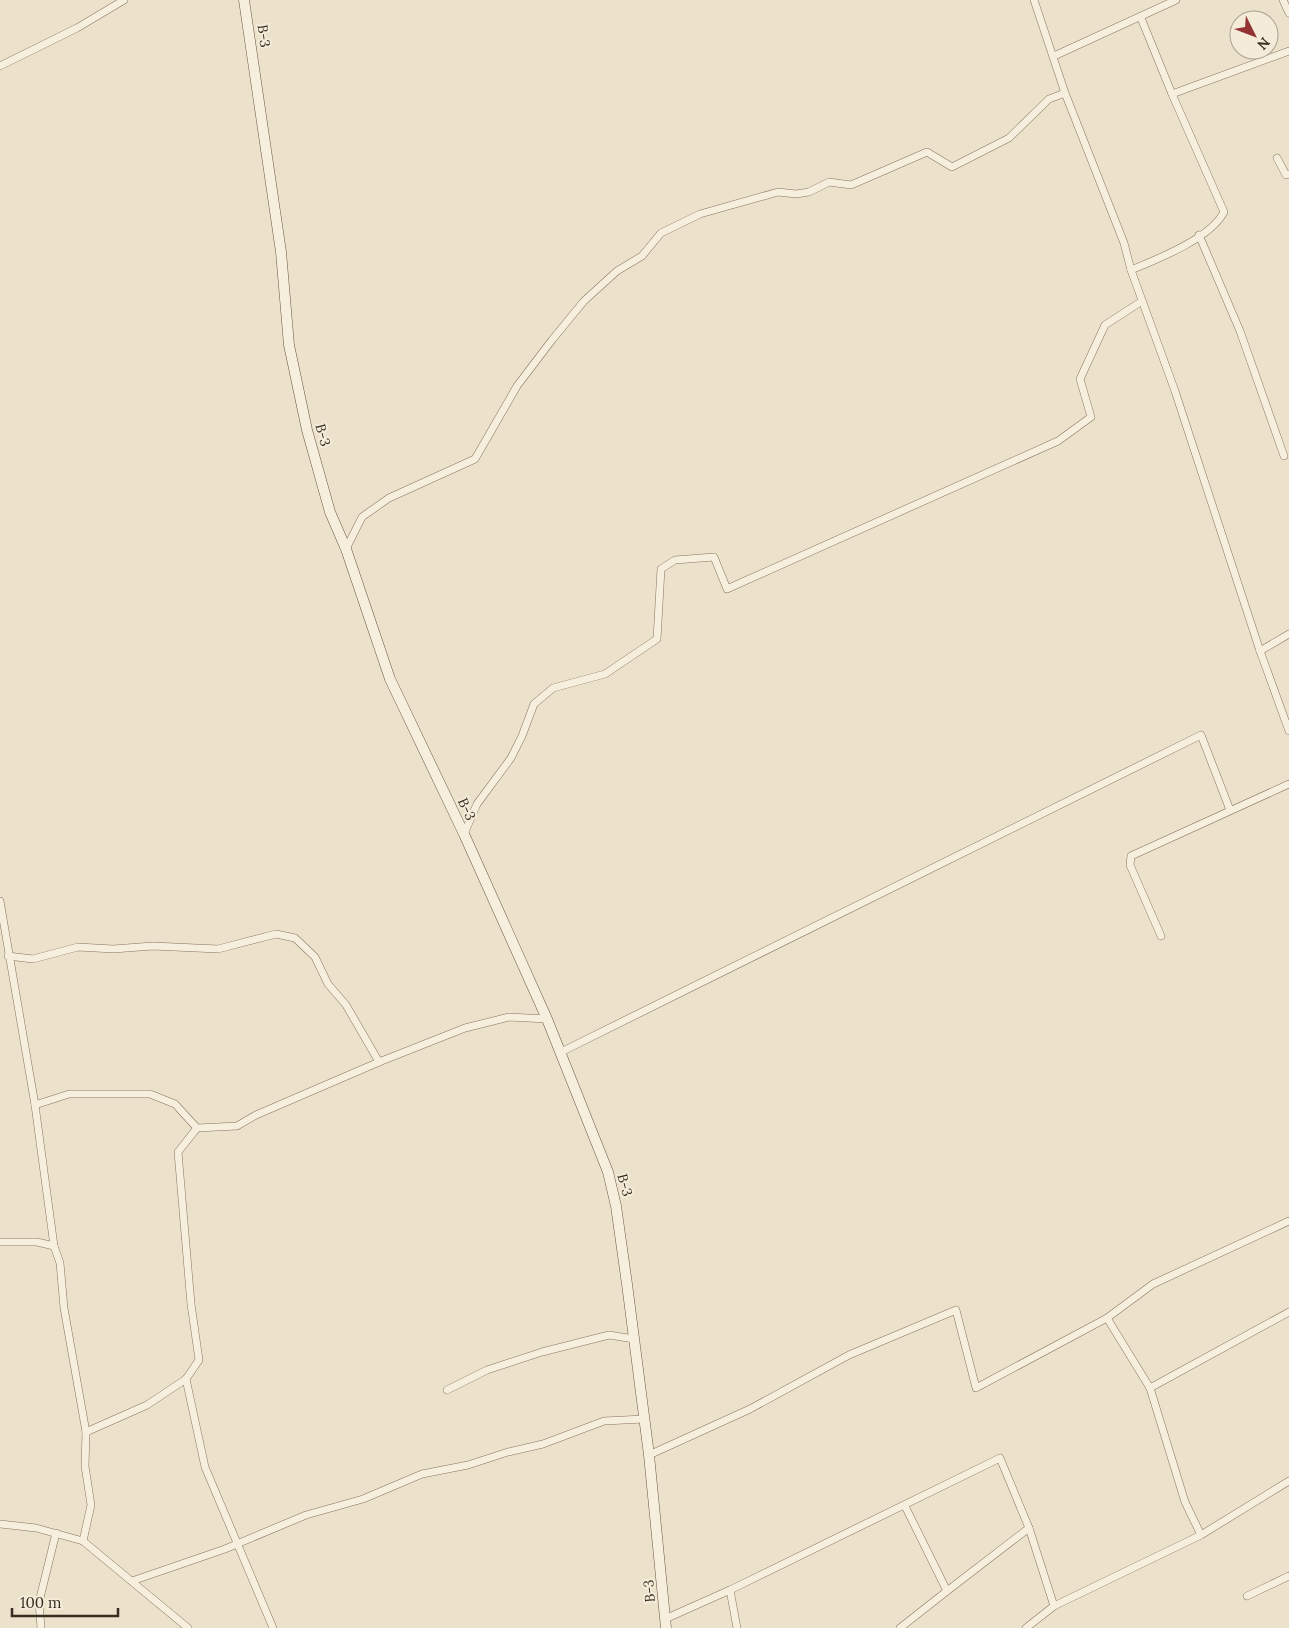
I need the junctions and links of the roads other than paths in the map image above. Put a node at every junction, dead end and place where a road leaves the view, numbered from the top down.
1 (124, 0) edge
2 (244, 0) edge
3 (1034, 0) edge
4 (1176, 0) edge
5 (1283, 0) edge
6 (1289, 13) edge
7 (1141, 18) junction
8 (1289, 51) edge
9 (1054, 56) junction
10 (0, 66) edge
11 (1065, 94) junction
12 (1172, 94) junction
13 (1277, 158) dead end
14 (1289, 174) edge
15 (1199, 235) junction
16 (1131, 270) junction
17 (1142, 301) junction
18 (1284, 456) dead end
19 (346, 549) junction
20 (1289, 634) edge
21 (1260, 650) junction
22 (1289, 731) edge
23 (1289, 784) edge
24 (1230, 810) junction
25 (464, 834) junction
26 (0, 901) edge
27 (1161, 936) dead end
28 (8, 956) junction
29 (547, 1019) junction
30 (561, 1052) junction
31 (379, 1062) junction
32 (35, 1105) junction
33 (197, 1128) junction
34 (1289, 1221) edge
35 (0, 1242) edge
36 (54, 1246) junction
37 (1289, 1312) edge
38 (1108, 1318) junction
39 (634, 1339) junction
40 (186, 1379) junction
41 (1150, 1388) junction
42 (447, 1390) dead end
43 (644, 1419) junction
44 (86, 1432) junction
45 (649, 1455) junction
46 (1289, 1481) edge
47 (905, 1506) junction
48 (0, 1524) edge
49 (1028, 1528) junction
50 (56, 1533) junction
51 (1201, 1535) junction
52 (83, 1541) junction
53 (237, 1544) junction
54 (1289, 1576) edge
55 (132, 1582) junction
56 (730, 1590) junction
57 (947, 1591) junction
58 (1247, 1596) dead end
59 (1054, 1606) junction
60 (666, 1623) edge
61 (41, 1628) edge
62 (188, 1628) edge
63 (273, 1628) edge
64 (737, 1628) edge
65 (900, 1628) edge
66 (1026, 1628) edge

1 - 10 street
2 - 19 main road, B-3
3 - 9 street
4 - 7 street
5 - 6 street
7 - 9 street
7 - 12 street
8 - 12 street
9 - 11 street
11 - 16 street
11 - 19 street
12 - 15 street
13 - 14 street
15 - 16 street
15 - 18 street
16 - 17 street
17 - 21 street
17 - 25 street
19 - 25 main road, B-3
20 - 21 street
21 - 22 street
23 - 24 street
24 - 27 street
24 - 30 street
25 - 29 main road, B-3
26 - 28 street
28 - 31 street
28 - 32 street
29 - 30 main road, B-3
29 - 31 street
30 - 39 main road, B-3
31 - 33 street
32 - 33 street
32 - 36 street
33 - 40 street
34 - 38 street
35 - 36 street
36 - 44 street
37 - 41 street
38 - 41 street
38 - 45 street
39 - 42 street
39 - 43 main road, B-3
40 - 44 street
40 - 53 street
41 - 51 street
43 - 45 main road, B-3
43 - 53 street
44 - 52 street
45 - 60 main road, B-3
46 - 51 street
47 - 49 street
47 - 56 street
47 - 57 street
48 - 50 street
49 - 57 street
49 - 59 street
50 - 52 street
50 - 61 street
51 - 59 street
52 - 55 street
53 - 55 street
53 - 63 street
54 - 58 street
55 - 62 street
56 - 60 street
56 - 64 street
57 - 65 street
59 - 66 street

